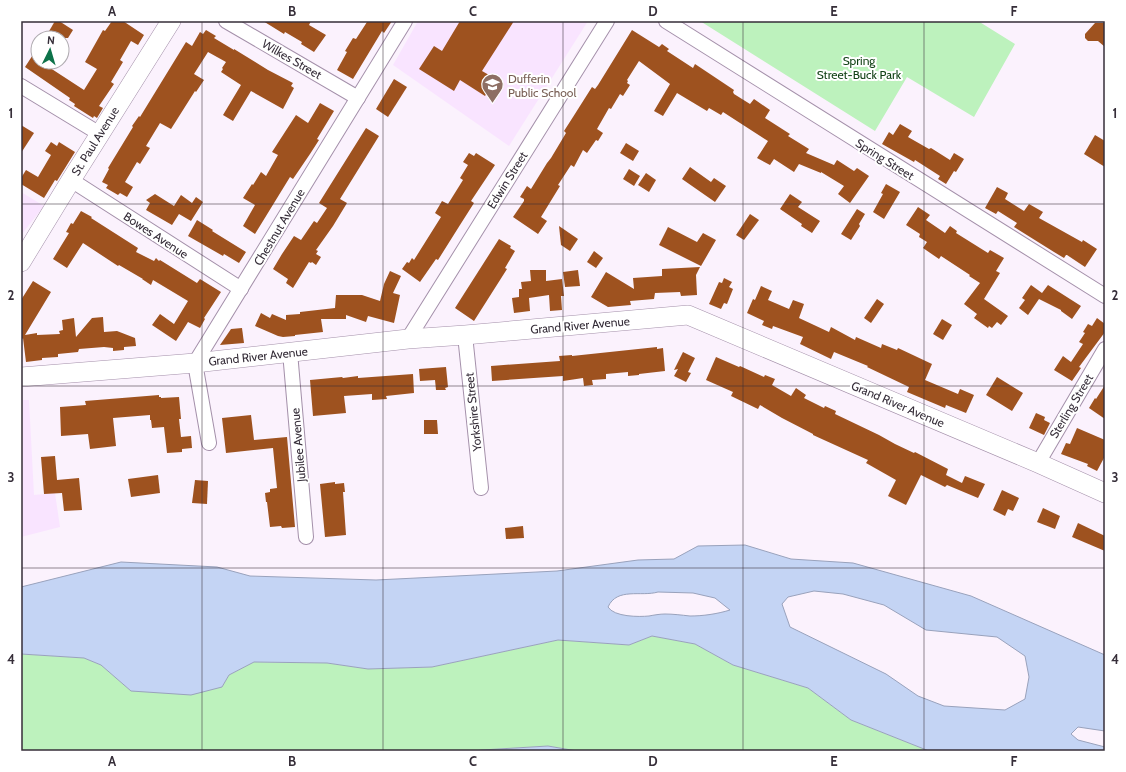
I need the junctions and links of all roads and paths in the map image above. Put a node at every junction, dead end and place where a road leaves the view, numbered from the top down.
1 (171, 21) edge
2 (226, 21) edge
3 (405, 21) edge
4 (607, 21) edge
5 (666, 21) edge
6 (21, 86) edge
7 (358, 98) junction
8 (100, 134) junction
9 (71, 180) junction
10 (21, 262) edge
11 (241, 289) junction
12 (1105, 296) edge
13 (465, 336) junction
14 (408, 339) junction
15 (1105, 350) edge
16 (290, 352) junction
17 (196, 362) junction
18 (21, 378) edge
19 (209, 443) dead end
20 (1038, 463) junction
21 (481, 488) dead end
22 (1105, 493) edge
23 (306, 537) dead end

1 - 8 street, St. Paul Avenue
2 - 7 street, Wilkes Street
3 - 7 street, Chestnut Avenue
4 - 14 street, Edwin Street
5 - 12 street, Spring Street
6 - 8 street
7 - 11 street, Chestnut Avenue
8 - 9 street, St. Paul Avenue
9 - 10 street, St. Paul Avenue
9 - 11 street, Bowes Avenue
11 - 17 street, Chestnut Avenue
13 - 14 street, Grand River Avenue
13 - 20 street, Grand River Avenue
13 - 21 street, Yorkshire Street
14 - 16 street, Grand River Avenue
15 - 20 street, Sterling Street
16 - 17 street, Grand River Avenue
16 - 23 street, Jubilee Avenue
17 - 18 street, Grand River Avenue
17 - 19 street
20 - 22 street, Grand River Avenue

